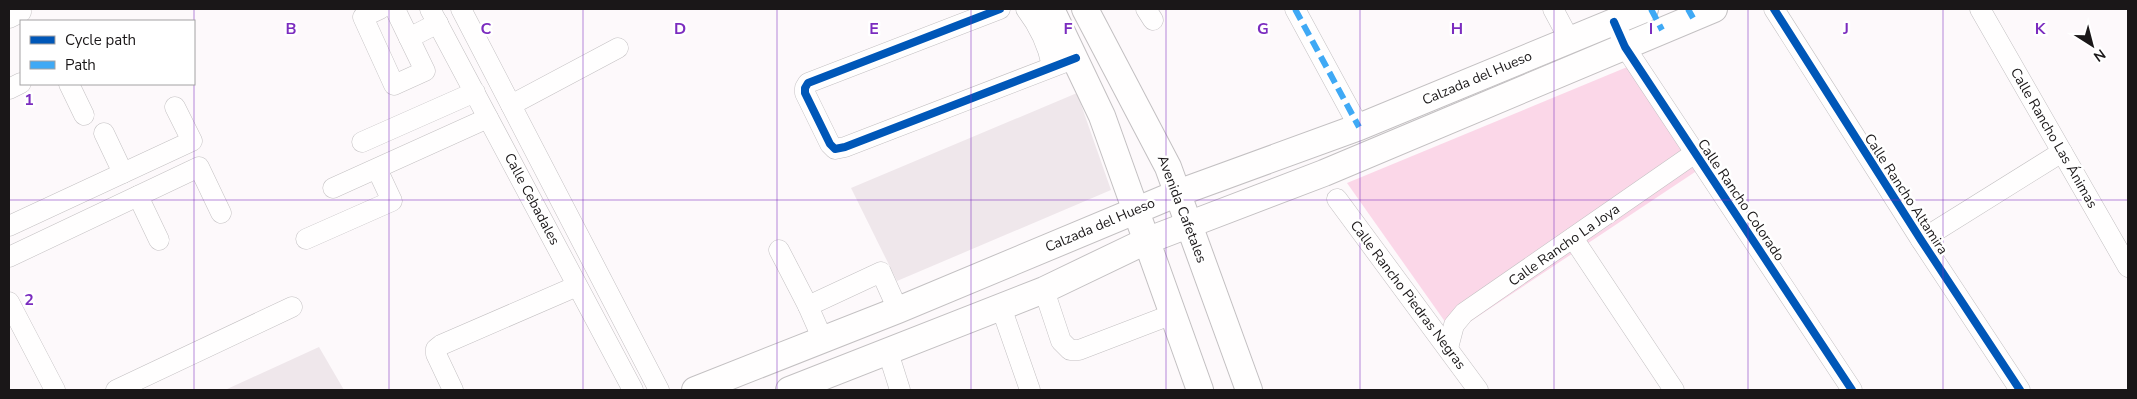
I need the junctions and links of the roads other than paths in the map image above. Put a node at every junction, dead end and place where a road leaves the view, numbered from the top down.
1 (380, 9) edge
2 (395, 9) edge
3 (461, 9) edge
4 (1000, 9) edge
5 (1026, 9) edge
6 (1051, 9) edge
7 (1296, 9) edge
8 (1553, 9) edge
9 (1645, 9) edge
10 (1775, 9) edge
11 (1980, 9) edge
12 (1089, 12) edge
13 (1698, 12) edge
14 (434, 16) edge
15 (1656, 19) edge
16 (1614, 22) junction
17 (409, 38) junction
18 (1569, 39) junction
19 (1625, 47) junction
20 (618, 48) dead end
21 (1063, 62) junction
22 (69, 85) edge
23 (475, 92) junction
24 (511, 106) junction
25 (175, 107) dead end
26 (84, 115) dead end
27 (488, 118) junction
28 (1359, 127) junction
29 (104, 133) dead end
30 (362, 142) dead end
31 (2062, 152) junction
32 (1695, 153) junction
33 (377, 169) junction
34 (123, 173) junction
35 (333, 188) dead end
36 (1178, 192) junction
37 (138, 196) junction
38 (1337, 199) dead end
39 (1136, 210) junction
40 (221, 213) dead end
41 (1189, 224) junction
42 (9, 226) edge
43 (1573, 238) junction
44 (159, 240) dead end
45 (306, 240) dead end
46 (1146, 240) junction
47 (1921, 240) junction
48 (779, 250) dead end
49 (9, 257) edge
50 (2128, 267) edge
51 (578, 286) junction
52 (1044, 290) junction
53 (9, 302) edge
54 (808, 306) junction
55 (292, 307) dead end
56 (1001, 307) junction
57 (898, 310) junction
58 (1172, 314) junction
59 (622, 319) junction
60 (601, 330) junction
61 (823, 340) junction
62 (1448, 348) junction
63 (888, 352) junction
64 (55, 390) edge
65 (116, 390) edge
66 (453, 390) edge
67 (633, 390) edge
68 (659, 390) edge
69 (695, 390) edge
70 (789, 390) edge
71 (900, 390) edge
72 (1030, 390) edge
73 (1200, 390) edge
74 (1248, 390) edge
75 (1478, 390) edge
76 (1674, 390) edge
77 (1852, 390) edge
78 (2020, 390) edge

1 - 17 street
2 - 17 street
3 - 24 street
4 - 21 street
5 - 21 street
6 - 21 main road
7 - 28 street
8 - 18 street
9 - 16 main road, Calzada del Hueso
10 - 47 street, Calle Rancho Altamira
11 - 31 street, Calle Rancho Las Ánimas
12 - 36 main road, Avenida Cafetales
13 - 15 main road, Calzada del Hueso
14 - 17 street
14 - 23 street, Calle Cebadales
15 - 19 main road, Calzada del Hueso
16 - 18 main road, Calzada del Hueso
16 - 19 street, Calle Rancho Colorado
18 - 28 main road, Calzada del Hueso
19 - 32 street, Calle Rancho Colorado
19 - 41 main road, Calzada del Hueso
20 - 24 street
21 - 39 main road
22 - 26 street
23 - 27 street, Calle Cebadales
23 - 30 street
24 - 59 street
25 - 34 street
27 - 33 street
27 - 51 street, Calle Cebadales
28 - 36 main road, Calzada del Hueso
29 - 34 street
31 - 47 street
31 - 50 street, Calle Rancho Las Ánimas
32 - 43 street, Calle Rancho La Joya
32 - 77 street, Calle Rancho Colorado
33 - 35 street
33 - 45 street
34 - 42 street
36 - 39 main road, Calzada del Hueso
36 - 41 main road, Avenida Cafetales
37 - 40 street
37 - 44 street
37 - 49 street
38 - 62 street, Calle Rancho Piedras Negras
39 - 46 main road
39 - 57 main road, Calzada del Hueso
41 - 46 main road, Calzada del Hueso
41 - 74 main road, Avenida Cafetales
43 - 62 street, Calle Rancho La Joya
43 - 76 street
46 - 52 main road, Calzada del Hueso
46 - 58 main road
47 - 78 street, Calle Rancho Altamira
48 - 54 street
51 - 60 street, Calle Cebadales
51 - 66 street
52 - 56 main road, Calzada del Hueso
52 - 58 street
53 - 64 street
54 - 57 street
54 - 61 street
55 - 65 street
56 - 63 main road, Calzada del Hueso
56 - 72 street
57 - 61 main road, Calzada del Hueso
58 - 73 main road
59 - 60 street
59 - 68 street
60 - 67 street, Calle Cebadales
61 - 69 main road, Calzada del Hueso
62 - 75 street, Calle Rancho Piedras Negras
63 - 70 main road, Calzada del Hueso
63 - 71 street

